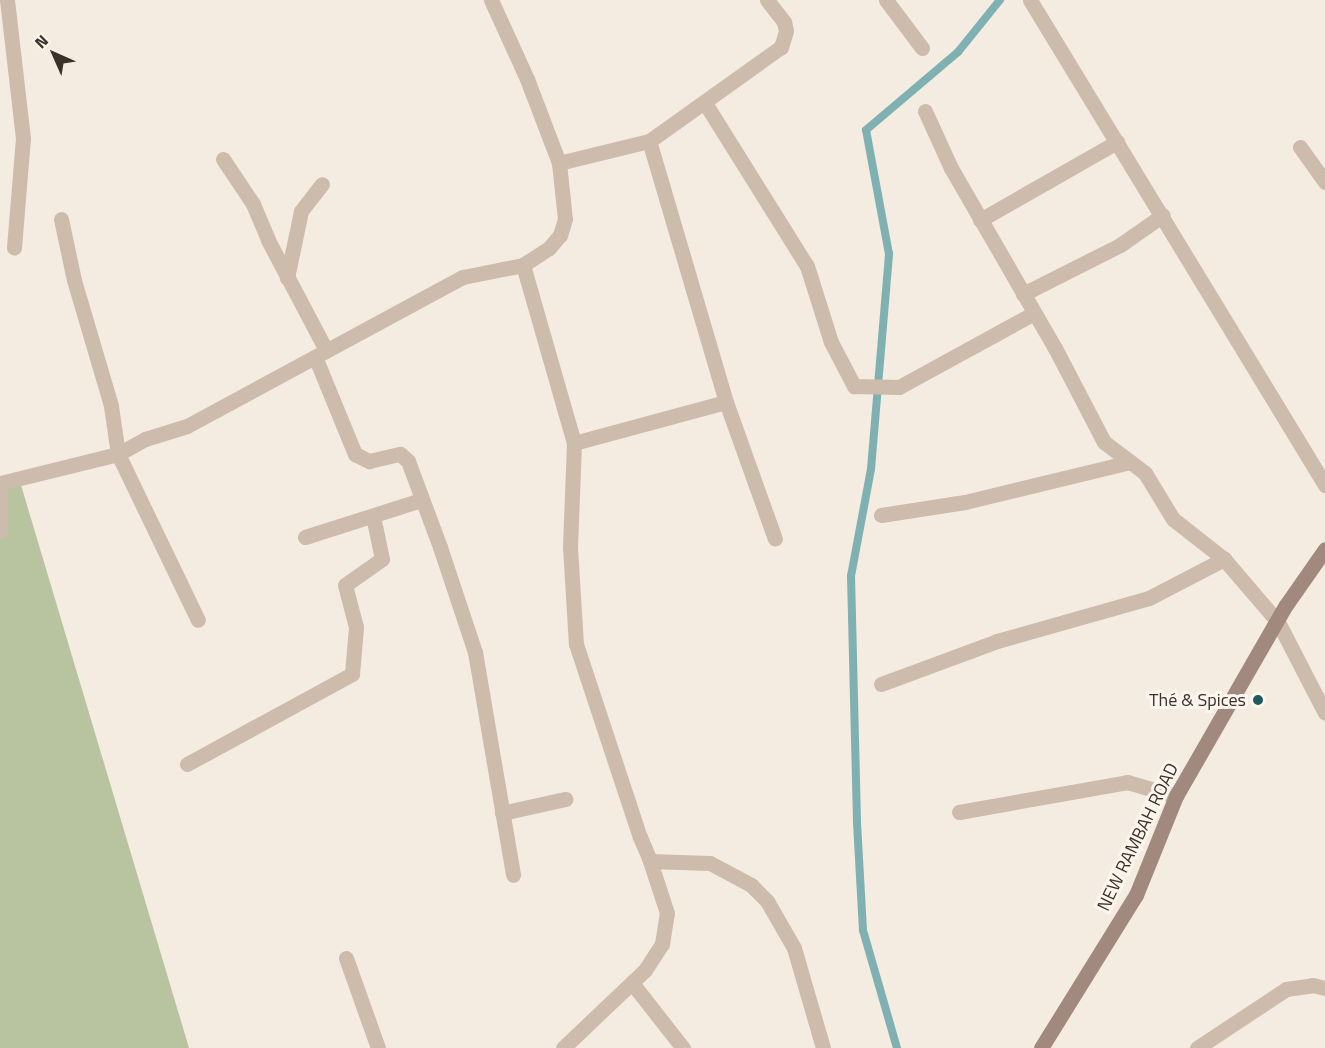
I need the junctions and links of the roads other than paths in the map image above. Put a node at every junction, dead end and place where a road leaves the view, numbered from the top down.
1 (8, 0) edge
2 (491, 0) edge
3 (767, 0) edge
4 (886, 0) edge
5 (1030, 0) edge
6 (922, 48) dead end
7 (705, 103) junction
8 (925, 111) dead end
9 (649, 141) junction
10 (1117, 142) junction
11 (1300, 147) dead end
12 (223, 159) dead end
13 (559, 163) junction
14 (1325, 182) edge
15 (322, 184) dead end
16 (1163, 215) junction
17 (61, 219) dead end
18 (980, 220) junction
19 (14, 248) dead end
20 (523, 265) junction
21 (287, 278) junction
22 (1023, 294) junction
23 (1034, 313) junction
24 (321, 355) junction
25 (726, 402) junction
26 (574, 443) junction
27 (118, 454) junction
28 (1130, 462) junction
29 (0, 483) edge
30 (1325, 485) edge
31 (0, 488) edge
32 (421, 500) junction
33 (880, 514) dead end
34 (373, 516) junction
35 (0, 531) edge
36 (305, 537) dead end
37 (775, 539) dead end
38 (1325, 549) edge
39 (1224, 559) junction
40 (198, 620) dead end
41 (1278, 622) junction
42 (881, 684) dead end
43 (1325, 713) edge
44 (187, 764) dead end
45 (1176, 796) junction
46 (565, 800) dead end
47 (959, 812) dead end
48 (502, 813) junction
49 (650, 861) junction
50 (513, 875) dead end
51 (346, 958) dead end
52 (632, 983) junction
53 (1325, 988) edge
54 (378, 1048) edge
55 (562, 1048) edge
56 (683, 1048) edge
57 (823, 1048) edge
58 (1041, 1048) edge
59 (1197, 1048) edge

1 - 19 street
2 - 13 street
3 - 7 street
4 - 6 street
5 - 10 street
7 - 9 street
7 - 23 street
8 - 18 street
9 - 13 street
9 - 25 street
10 - 16 street
10 - 18 street
11 - 14 street
12 - 21 street
13 - 20 street
15 - 21 street
16 - 22 street
16 - 30 street
17 - 27 street
18 - 22 street
20 - 24 street
20 - 26 street
21 - 24 street
22 - 23 street
23 - 28 street
24 - 27 street
24 - 32 street
25 - 26 street
25 - 37 street
26 - 49 street
27 - 29 street
27 - 40 street
28 - 33 street
28 - 39 street
31 - 35 street
32 - 34 street
32 - 48 street
34 - 36 street
34 - 44 street
38 - 41 street, NEW RAMBAH ROAD
39 - 41 street
39 - 42 street
41 - 43 street
41 - 45 street, NEW RAMBAH ROAD
45 - 47 street
45 - 58 street, NEW RAMBAH ROAD
46 - 48 street
48 - 50 street
49 - 52 street
49 - 57 street
51 - 54 street
52 - 55 street
52 - 56 street
53 - 59 street

